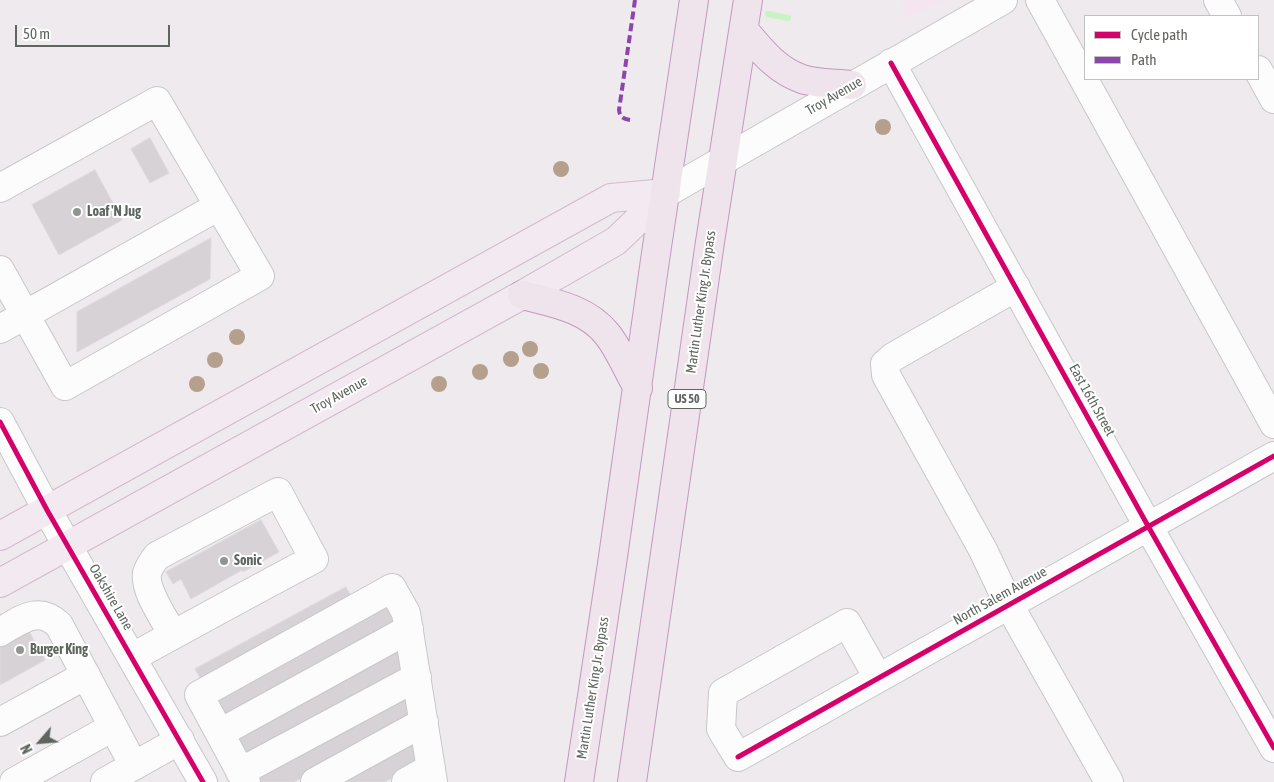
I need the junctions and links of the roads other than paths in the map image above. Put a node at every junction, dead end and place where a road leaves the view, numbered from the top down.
1 (694, 0) edge
2 (748, 0) edge
3 (1003, 0) edge
4 (1040, 0) edge
5 (1218, 0) edge
6 (1226, 15) edge
7 (744, 30) junction
8 (891, 63) junction
9 (1259, 72) edge
10 (1084, 80) edge
11 (1084, 80) edge
12 (852, 85) junction
13 (1274, 99) edge
14 (723, 160) junction
15 (0, 188) edge
16 (666, 192) junction
17 (218, 206) junction
18 (0, 270) edge
19 (1016, 287) junction
20 (522, 295) junction
21 (25, 315) junction
22 (0, 329) edge
23 (638, 388) junction
24 (0, 422) edge
25 (1274, 424) edge
26 (7, 453) edge
27 (1274, 456) edge
28 (47, 510) junction
29 (1148, 526) junction
30 (0, 536) edge
31 (67, 544) junction
32 (0, 583) edge
33 (1008, 605) junction
34 (409, 629) junction
35 (0, 632) edge
36 (173, 635) junction
37 (133, 656) junction
38 (86, 675) junction
39 (416, 677) junction
40 (878, 678) junction
41 (0, 722) edge
42 (424, 722) junction
43 (113, 727) junction
44 (220, 733) junction
45 (180, 740) junction
46 (1274, 748) edge
47 (134, 766) junction
48 (432, 775) edge
49 (243, 777) edge
50 (14, 782) edge
51 (105, 782) edge
52 (203, 782) edge
53 (315, 782) edge
54 (406, 782) edge
55 (579, 782) edge
56 (632, 782) edge
57 (1109, 782) edge

1 - 16 highway, Martin Luther King Jr. Bypass
2 - 7 highway, Martin Luther King Jr. Bypass / US 50
3 - 8 street, Troy Avenue
4 - 11 street
5 - 6 street
7 - 12 highway
7 - 14 highway, Martin Luther King Jr. Bypass / US 50
8 - 12 street, Troy Avenue
8 - 19 street, East 16th Street
9 - 13 street
10 - 25 street
12 - 14 street, Troy Avenue
14 - 16 street, Troy Avenue
14 - 56 highway, Martin Luther King Jr. Bypass / US 50
15 - 17 street
16 - 20 main road, Troy Avenue
16 - 23 highway, Martin Luther King Jr. Bypass
16 - 28 main road, Troy Avenue
17 - 21 street
17 - 21 street
18 - 21 street
19 - 29 street, East 16th Street
19 - 33 street
20 - 23 highway
20 - 31 main road, Troy Avenue
21 - 22 street
23 - 55 highway, Martin Luther King Jr. Bypass
24 - 26 street, Oakshire Lane
26 - 28 street, Oakshire Lane
27 - 29 street, North Salem Avenue
28 - 30 main road, Troy Avenue
28 - 31 street, Oakshire Lane
29 - 33 street, North Salem Avenue
29 - 46 street, East 16th Street
31 - 32 main road, Troy Avenue
31 - 37 street, Oakshire Lane
33 - 40 street, North Salem Avenue
33 - 57 street
34 - 39 street
34 - 44 street
34 - 44 street
35 - 38 street
36 - 36 street
36 - 37 street
37 - 45 street, Oakshire Lane
38 - 41 street
38 - 43 street
39 - 42 street
39 - 49 street
40 - 40 street, North Salem Avenue
42 - 48 street
42 - 53 street
43 - 47 street
43 - 50 street
44 - 49 street
45 - 47 street
45 - 52 street, Oakshire Lane
47 - 51 street
48 - 54 street

